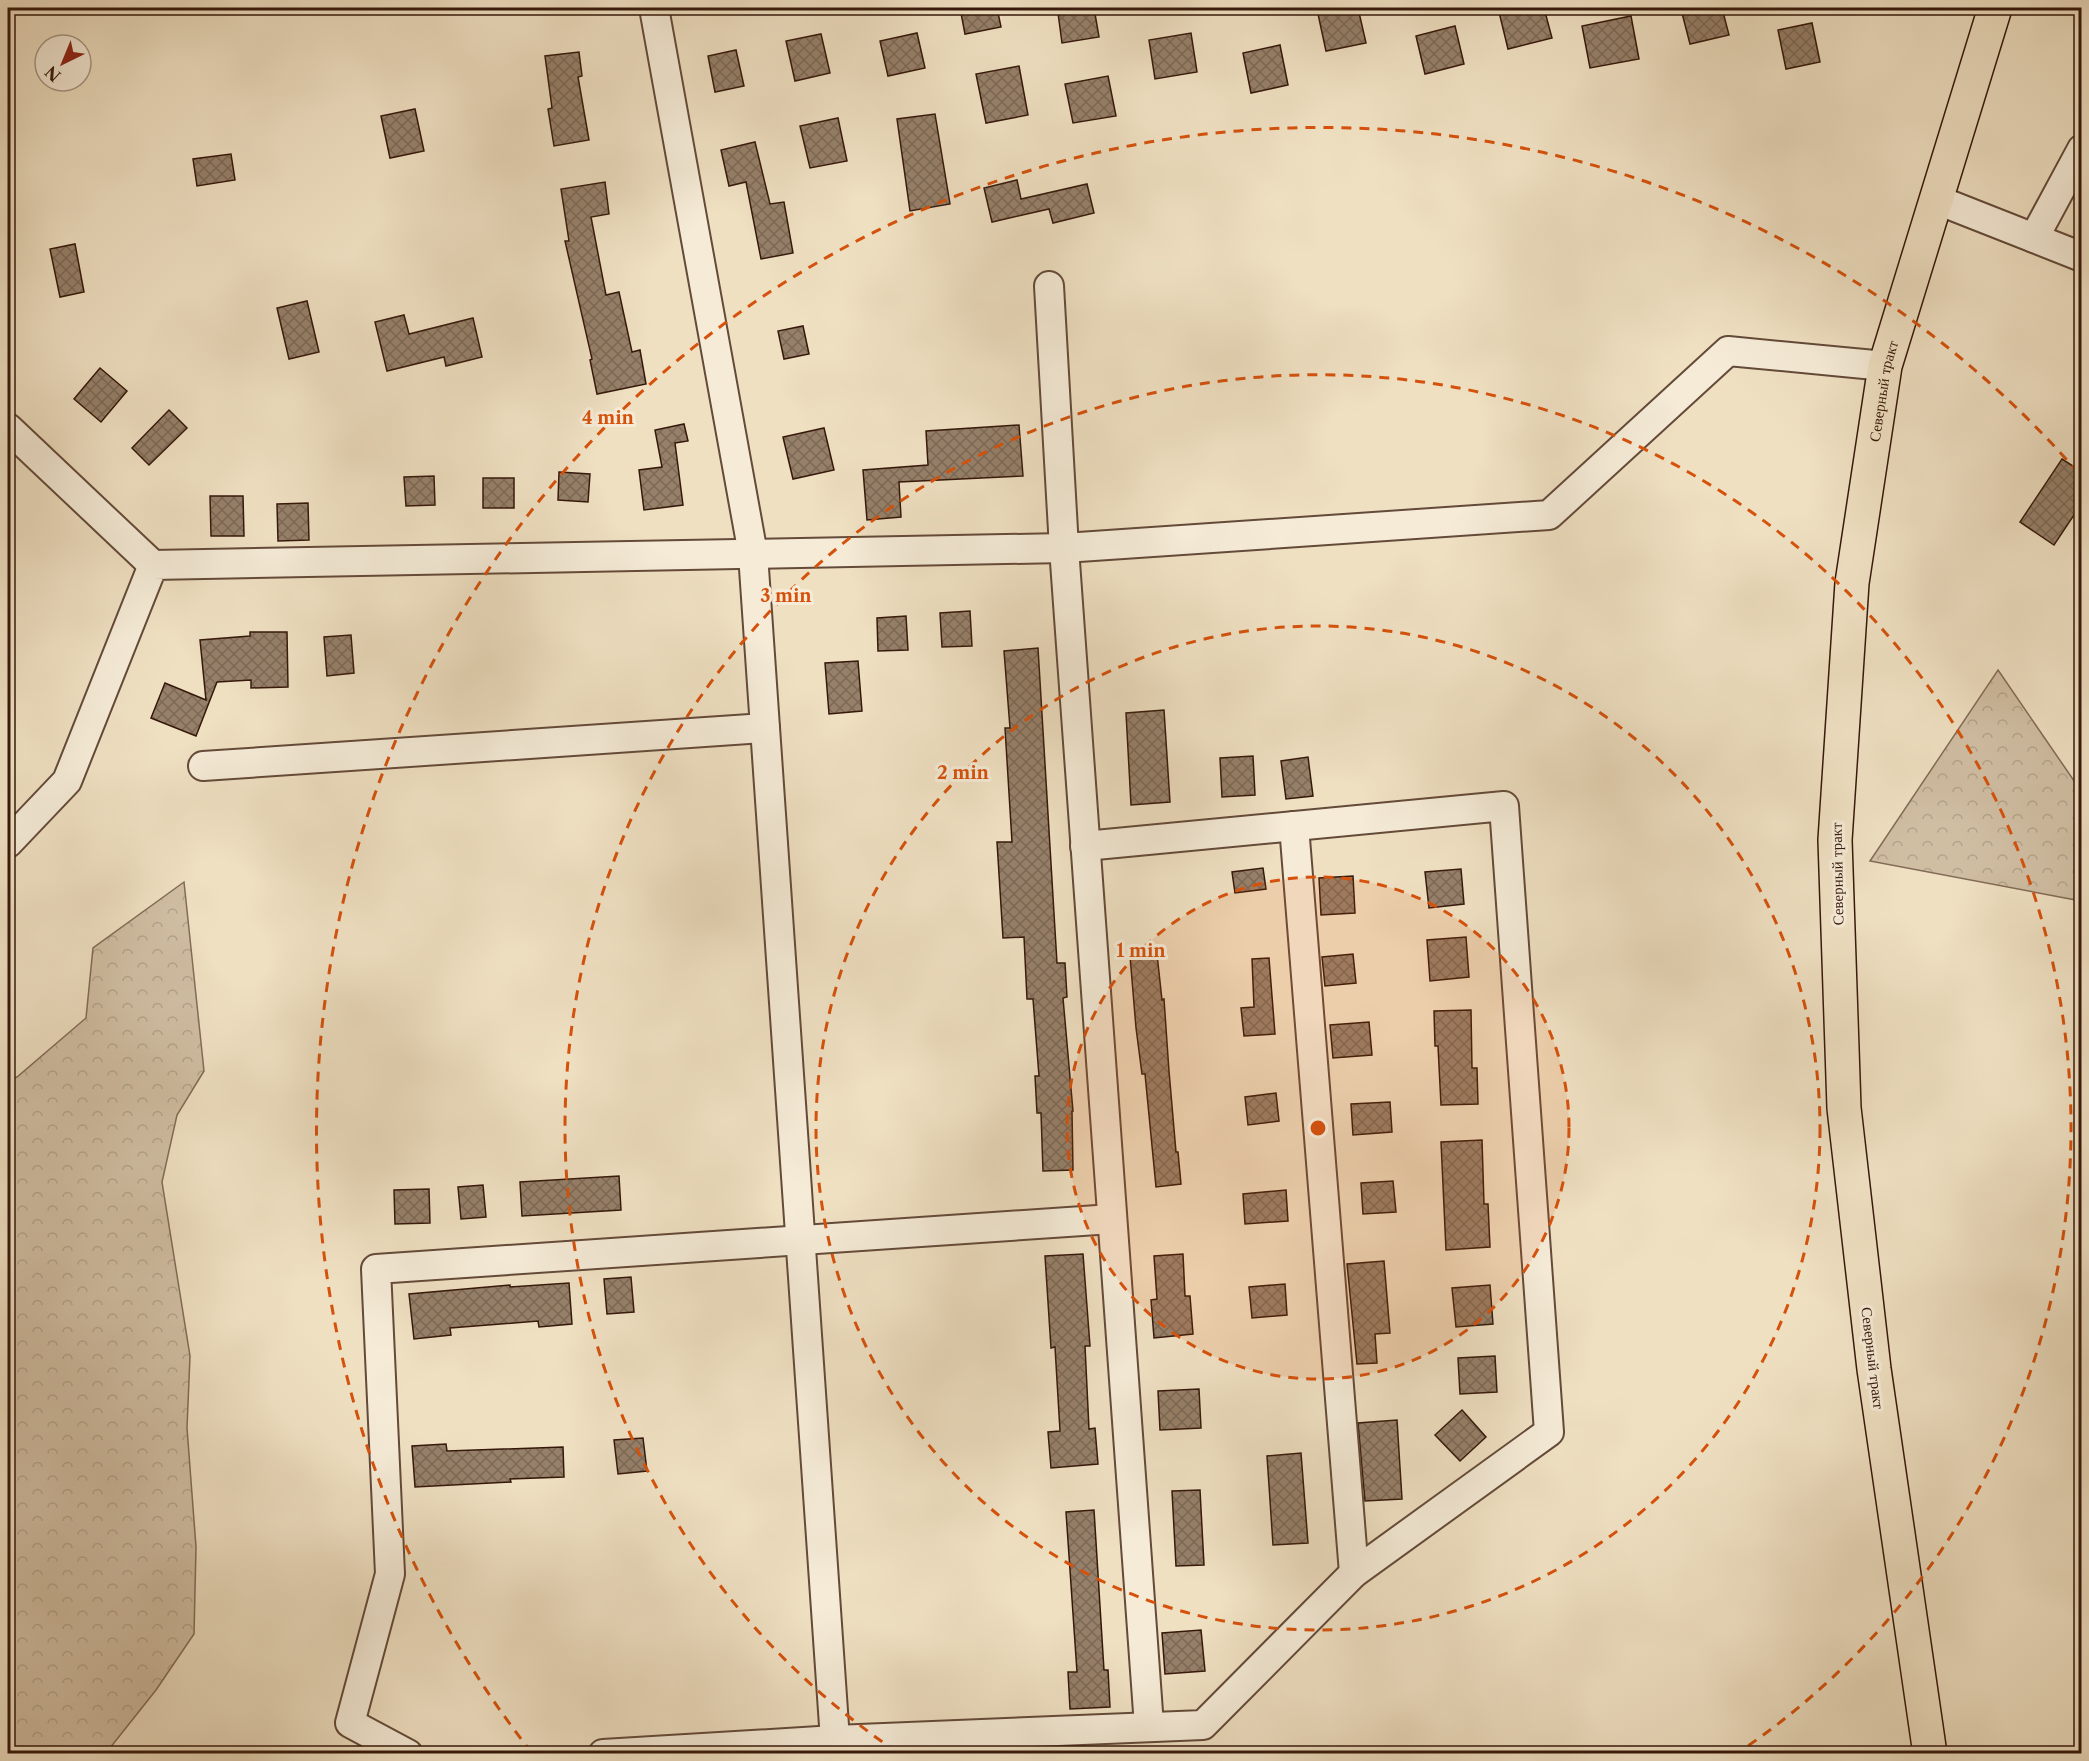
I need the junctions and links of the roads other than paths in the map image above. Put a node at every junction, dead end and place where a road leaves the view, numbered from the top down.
1 (654, 8) edge
2 (1995, 8) edge
3 (2082, 149) edge
4 (1935, 199) junction
5 (2034, 238) junction
6 (2082, 257) edge
7 (1049, 286) dead end
8 (1885, 366) junction
9 (8, 428) edge
10 (1064, 548) junction
11 (753, 554) junction
12 (153, 565) junction
13 (765, 728) junction
14 (203, 766) dead end
15 (1294, 826) junction
16 (8, 843) edge
17 (1085, 846) junction
18 (1112, 1219) junction
19 (800, 1240) junction
20 (1354, 1573) junction
21 (1149, 1726) junction
22 (834, 1747) edge
23 (408, 1754) edge
24 (603, 1754) edge
25 (1930, 1754) edge

1 - 11 street
2 - 4 main road, Северный тракт
3 - 5 street
4 - 5 street
4 - 8 main road, Северный тракт
5 - 6 street
7 - 10 street
8 - 10 street
8 - 25 main road, Северный тракт
9 - 12 street
10 - 11 street
10 - 17 street
11 - 12 street
11 - 13 street
12 - 16 street
13 - 14 street
13 - 19 street
15 - 17 street
15 - 20 street
15 - 20 street
17 - 18 street
18 - 19 street
18 - 21 street
19 - 22 street
19 - 23 street
20 - 21 street
21 - 22 street
22 - 24 street

